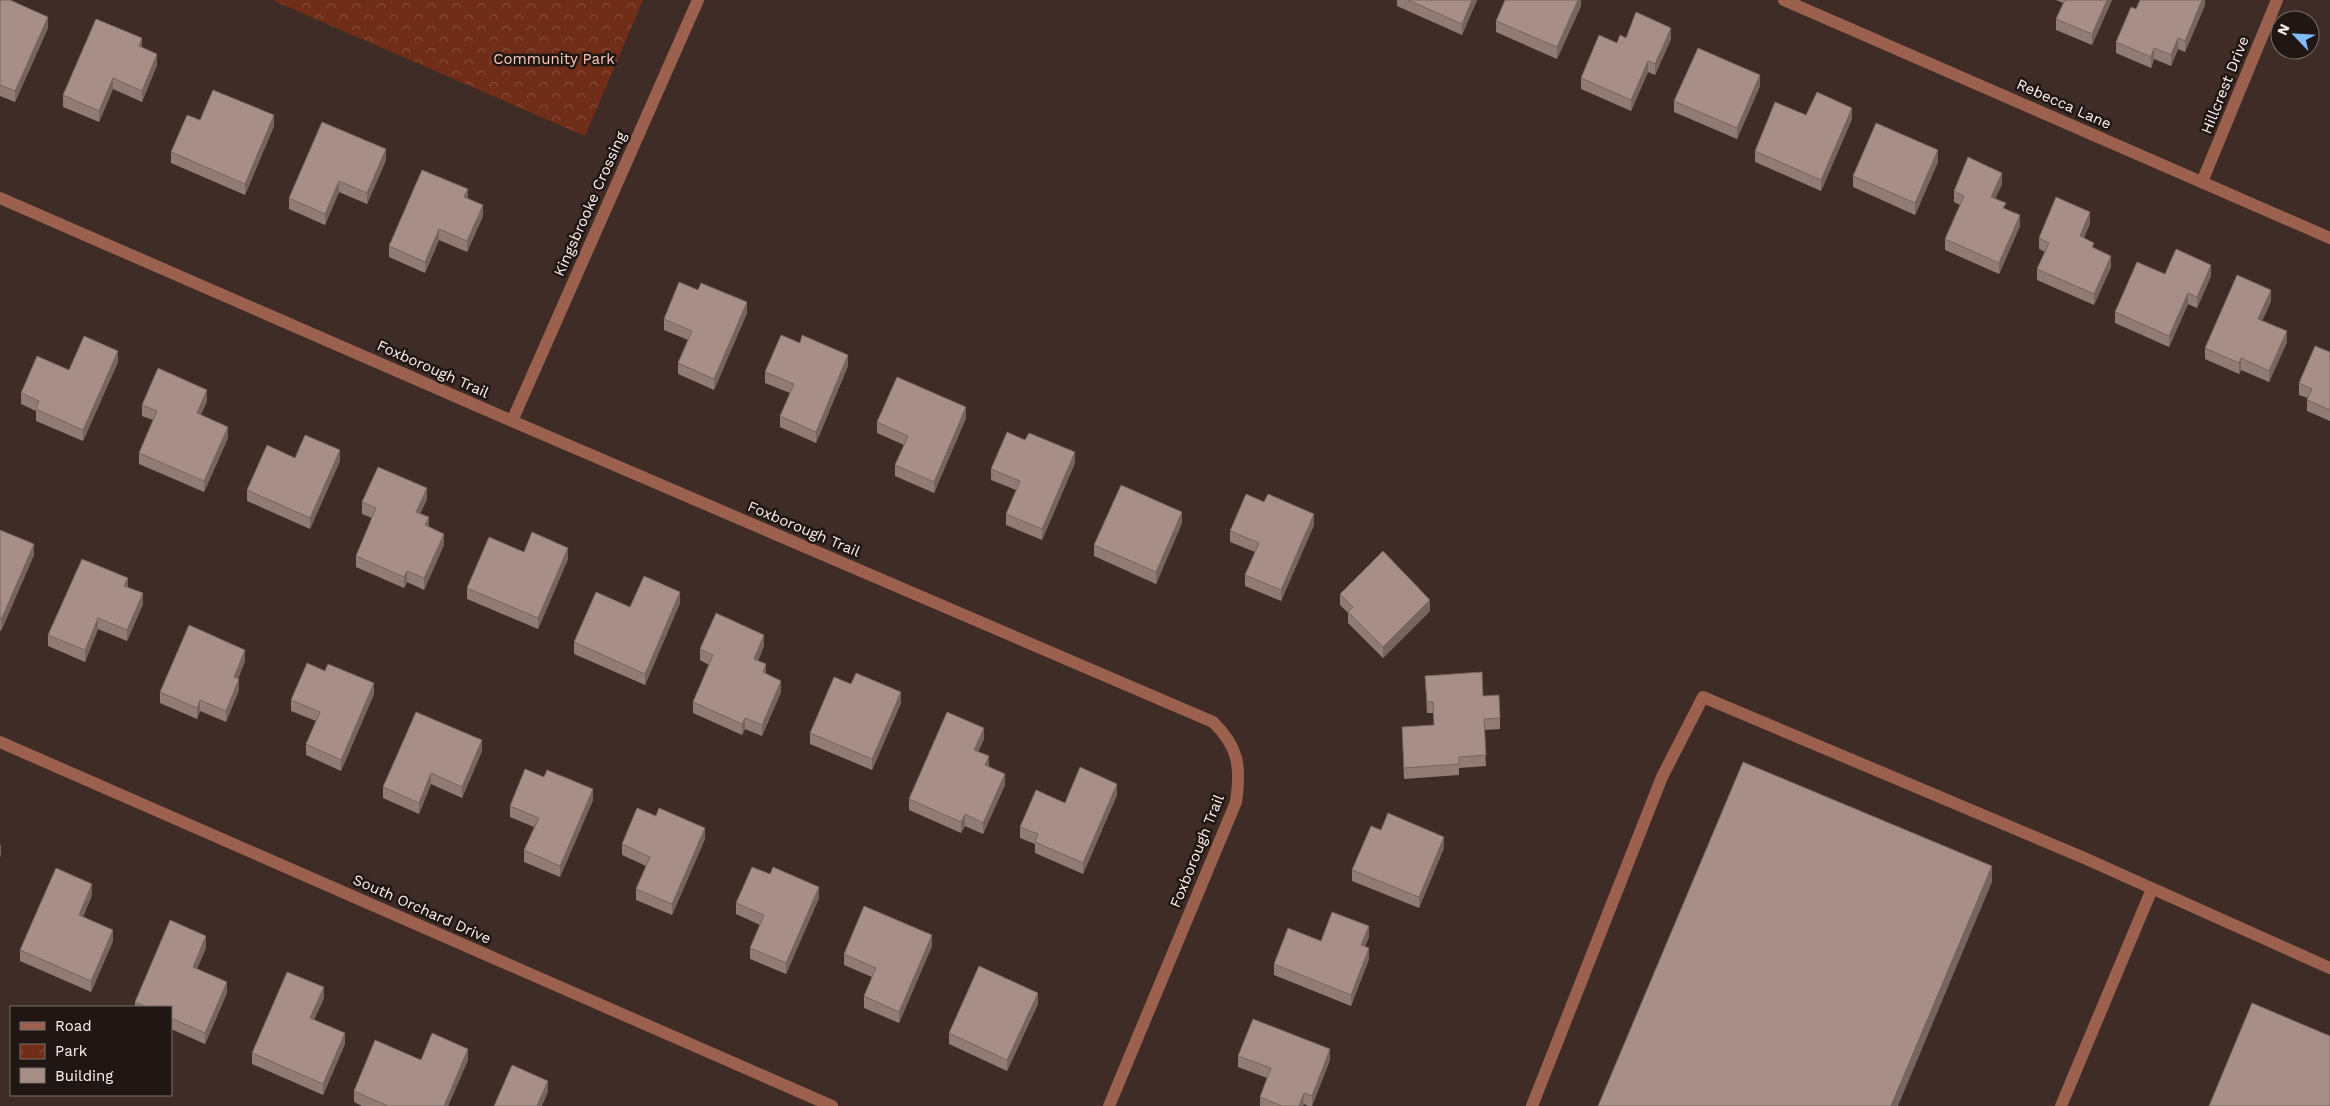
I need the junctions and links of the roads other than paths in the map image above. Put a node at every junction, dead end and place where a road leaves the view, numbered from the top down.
1 (698, 0) edge
2 (1784, 0) edge
3 (2277, 0) edge
4 (2202, 182) junction
5 (0, 198) edge
6 (2330, 238) edge
7 (512, 421) junction
8 (0, 742) edge
9 (2152, 889) junction
10 (2330, 968) edge
11 (832, 1106) edge
12 (1109, 1106) edge
13 (1532, 1106) edge
14 (2061, 1106) edge

1 - 7 street, Kingsbrooke Crossing
2 - 4 street, Rebecca Lane
3 - 4 street, Hillcrest Drive
4 - 6 street, Rebecca Lane
5 - 7 street, Foxborough Trail
7 - 12 street, Foxborough Trail
8 - 11 street, South Orchard Drive
9 - 10 street
9 - 13 street
9 - 14 street

